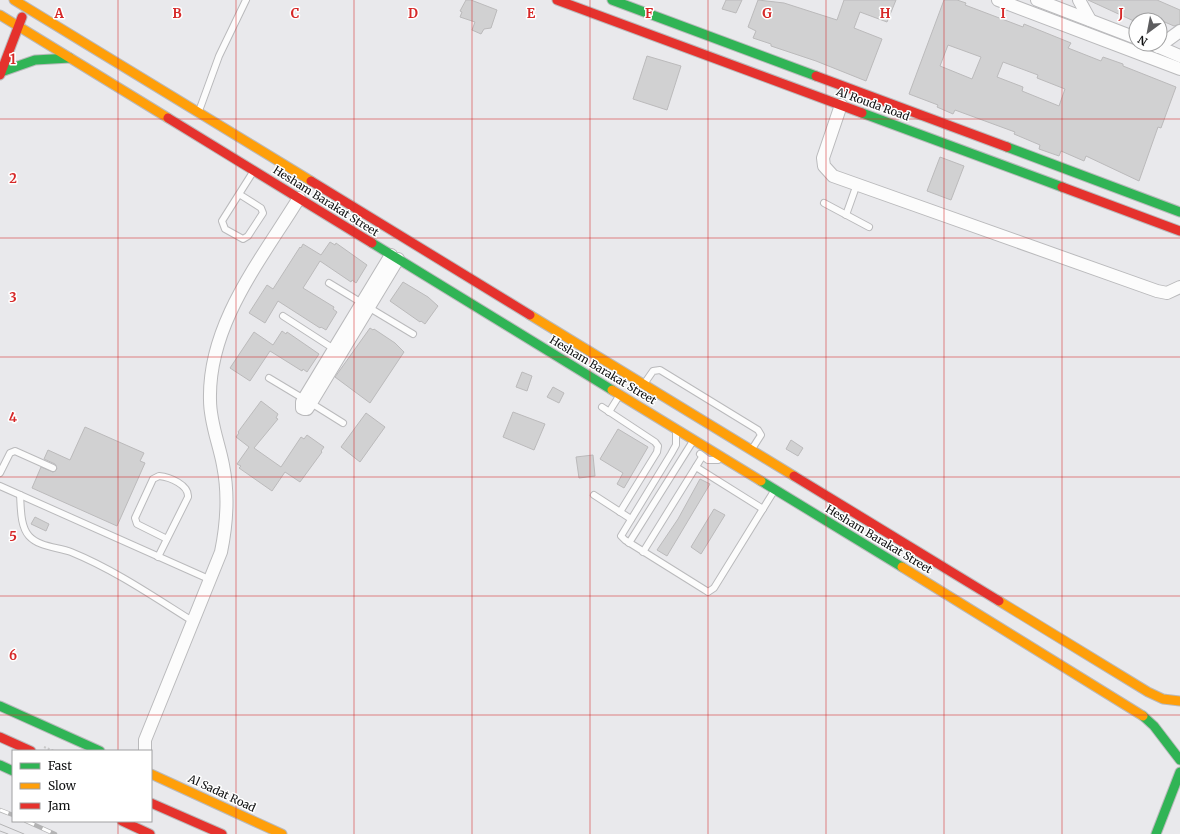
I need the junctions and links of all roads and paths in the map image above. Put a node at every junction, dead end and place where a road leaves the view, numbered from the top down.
1 (8, 0) edge
2 (14, 0) edge
3 (246, 0) edge
4 (556, 0) edge
5 (612, 0) edge
6 (998, 0) edge
7 (1037, 0) edge
8 (1079, 0) edge
9 (625, 2) edge
10 (1050, 2) edge
11 (26, 7) junction
12 (1, 17) edge
13 (1044, 18) junction
14 (1090, 20) junction
15 (19, 26) junction
16 (1180, 31) edge
17 (1128, 35) edge
18 (1168, 38) edge
19 (1168, 51) edge
20 (1180, 56) edge
21 (71, 58) junction
22 (767, 58) junction
23 (1180, 69) edge
24 (0, 73) edge
25 (812, 75) junction
26 (763, 76) junction
27 (806, 92) junction
28 (841, 105) junction
29 (198, 113) junction
30 (269, 168) junction
31 (254, 170) junction
32 (858, 184) junction
33 (239, 194) junction
34 (299, 198) junction
35 (824, 203) dead end
36 (1180, 212) edge
37 (846, 215) junction
38 (869, 227) dead end
39 (1180, 231) edge
40 (394, 257) junction
41 (329, 283) dead end
42 (1180, 287) edge
43 (365, 305) junction
44 (497, 307) junction
45 (283, 316) dead end
46 (413, 334) dead end
47 (334, 349) junction
48 (269, 378) dead end
49 (644, 385) junction
50 (620, 394) junction
51 (307, 401) junction
52 (602, 407) dead end
53 (609, 412) junction
54 (343, 424) dead end
55 (676, 429) junction
56 (694, 441) junction
57 (751, 450) junction
58 (702, 456) junction
59 (723, 458) junction
60 (53, 468) dead end
61 (696, 468) junction
62 (0, 473) edge
63 (0, 486) edge
64 (775, 490) junction
65 (20, 495) junction
66 (594, 496) dead end
67 (763, 509) junction
68 (620, 512) junction
69 (631, 519) junction
70 (167, 539) junction
71 (629, 542) junction
72 (887, 546) junction
73 (643, 552) junction
74 (158, 557) junction
75 (211, 580) junction
76 (194, 622) junction
77 (1148, 692) junction
78 (1180, 701) edge
79 (0, 706) edge
80 (1140, 713) junction
81 (0, 737) edge
82 (145, 745) edge
83 (29, 750) edge
84 (98, 750) edge
85 (136, 750) edge
86 (1180, 760) edge
87 (0, 765) edge
88 (12, 771) edge
89 (1180, 772) edge
90 (152, 774) edge
91 (152, 803) edge
92 (124, 822) edge
93 (1160, 824) junction
94 (150, 834) edge
95 (222, 834) edge
96 (282, 834) edge
97 (1156, 834) edge
98 (1167, 834) edge

1 - 12 street
2 - 11 street, Hesham Barakat Street
3 - 29 lane
4 - 26 street, Al Rouda Road
5 - 9 street, Al Rouda Road
6 - 13 street
7 - 10 street
8 - 14 street
9 - 22 street, Al Rouda Road
10 - 13 street
10 - 14 street
11 - 15 street
11 - 29 street, Hesham Barakat Street
12 - 15 street, Hesham Barakat Street
13 - 23 street
14 - 17 street
15 - 21 street, Hesham Barakat Street
15 - 24 street
16 - 18 street
19 - 20 street
21 - 24 street
21 - 31 street, Hesham Barakat Street
22 - 25 street, Al Rouda Road
22 - 26 street
25 - 27 street
25 - 36 street, Al Rouda Road
26 - 27 street, Al Rouda Road
27 - 28 street, Al Rouda Road
28 - 32 street
28 - 39 street, Al Rouda Road
29 - 30 street, Hesham Barakat Street
30 - 31 street, Hesham Barakat Street
30 - 34 street, Hesham Barakat Street
30 - 44 street, Hesham Barakat Street
31 - 33 lane
32 - 37 lane
32 - 42 street
33 - 33 lane
34 - 40 street, Hesham Barakat Street
34 - 75 street
35 - 37 lane
37 - 38 lane
40 - 43 street
40 - 44 street, Hesham Barakat Street
41 - 43 lane
43 - 46 lane
43 - 47 street
43 - 51 street
44 - 49 street, Hesham Barakat Street
44 - 50 street, Hesham Barakat Street
45 - 47 lane
47 - 51 street
48 - 51 lane
49 - 57 street, Hesham Barakat Street
49 - 57 lane
50 - 53 lane
50 - 55 street, Hesham Barakat Street
51 - 54 lane
52 - 53 lane
53 - 68 lane
55 - 56 street, Hesham Barakat Street
55 - 69 lane
56 - 58 lane
56 - 59 street, Hesham Barakat Street
56 - 71 lane
57 - 72 street, Hesham Barakat Street
58 - 59 lane
58 - 61 lane
59 - 64 street, Hesham Barakat Street
60 - 62 lane
61 - 67 lane
61 - 73 lane
63 - 65 lane
64 - 67 lane
64 - 72 street, Hesham Barakat Street
65 - 74 lane
65 - 76 lane
66 - 68 lane
67 - 73 lane
68 - 69 lane
69 - 71 lane
70 - 70 lane
70 - 74 lane
71 - 73 lane
72 - 77 street, Hesham Barakat Street
72 - 80 street, Hesham Barakat Street
74 - 75 lane
75 - 76 street
76 - 82 street
77 - 78 street, Hesham Barakat Street
77 - 80 street
79 - 84 street
80 - 86 street, Hesham Barakat Street
81 - 83 street
82 - 85 street
87 - 88 street
89 - 93 street
90 - 96 street, Al Sadat Road
91 - 95 street
92 - 94 street
93 - 97 street
93 - 98 street

